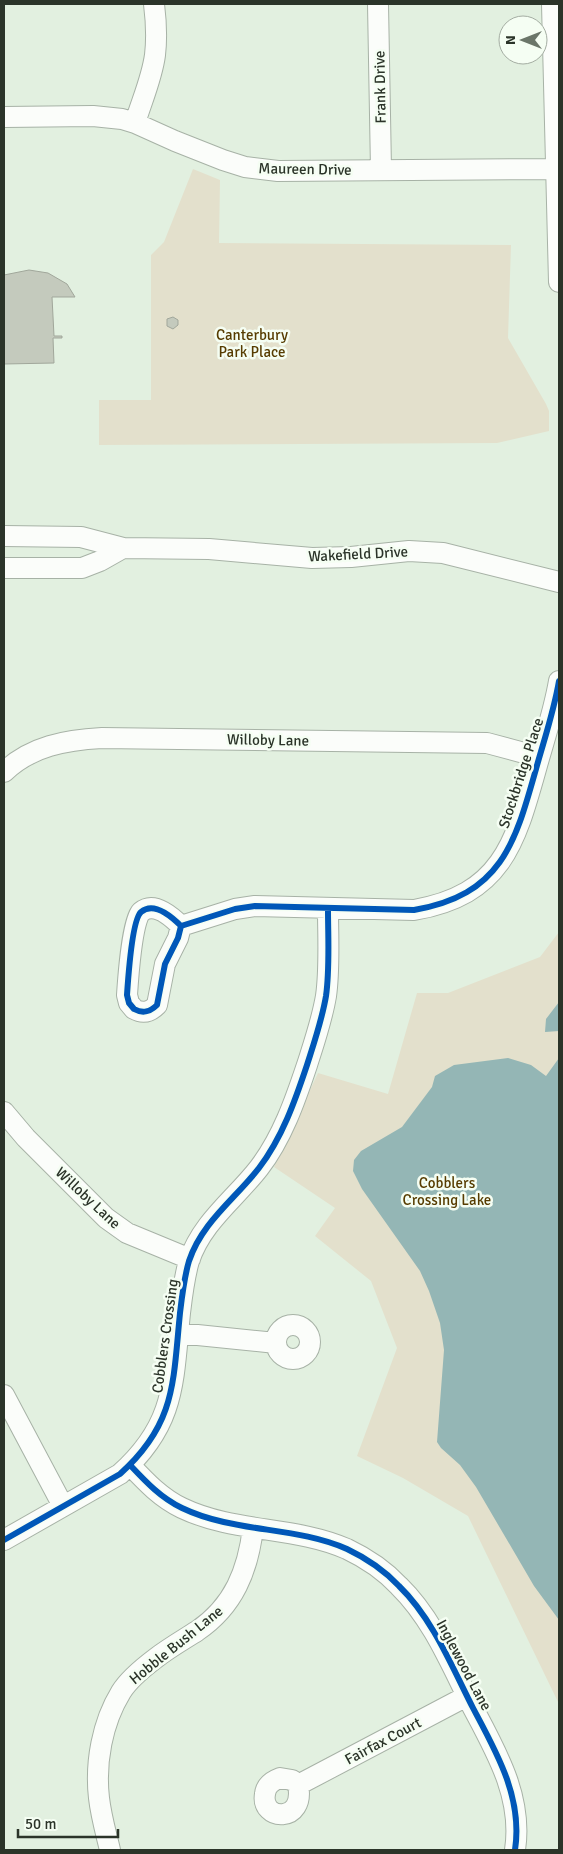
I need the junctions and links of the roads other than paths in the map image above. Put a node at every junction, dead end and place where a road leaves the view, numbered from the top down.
1 (154, 4) edge
2 (378, 4) edge
3 (552, 4) edge
4 (4, 117) edge
5 (135, 122) junction
6 (556, 169) junction
7 (381, 170) junction
8 (559, 282) edge
9 (4, 536) edge
10 (123, 548) junction
11 (4, 568) edge
12 (559, 582) edge
13 (559, 681) edge
14 (540, 757) junction
15 (4, 772) edge
16 (328, 909) junction
17 (181, 926) junction
18 (4, 1112) edge
19 (190, 1259) junction
20 (178, 1333) junction
21 (276, 1343) dead end
22 (4, 1395) edge
23 (130, 1465) junction
24 (63, 1506) junction
25 (253, 1528) junction
26 (4, 1540) edge
27 (467, 1696) junction
28 (298, 1785) dead end
29 (110, 1850) edge
30 (515, 1850) edge

1 - 5 street
2 - 7 street, Frank Drive
3 - 6 street
4 - 5 street, Maureen Drive
5 - 7 street, Maureen Drive
6 - 7 street, Maureen Drive
6 - 8 street
9 - 10 street, Wakefield Drive
10 - 11 street
10 - 12 street, Wakefield Drive
13 - 14 street, Stockbridge Place
14 - 15 street, Willoby Lane
14 - 16 street, Stockbridge Place
16 - 17 street, Stockbridge Place
16 - 19 street, Cobblers Crossing
17 - 17 street
18 - 19 street, Willoby Lane
19 - 20 street, Cobblers Crossing
20 - 21 street
20 - 23 street, Cobblers Crossing
22 - 24 street
23 - 24 street, Cobblers Crossing
23 - 25 street, Inglewood Lane
24 - 26 street, Cobblers Crossing
25 - 27 street, Inglewood Lane
25 - 29 street, Hobble Bush Lane
27 - 28 street, Fairfax Court
27 - 30 street, Inglewood Lane

